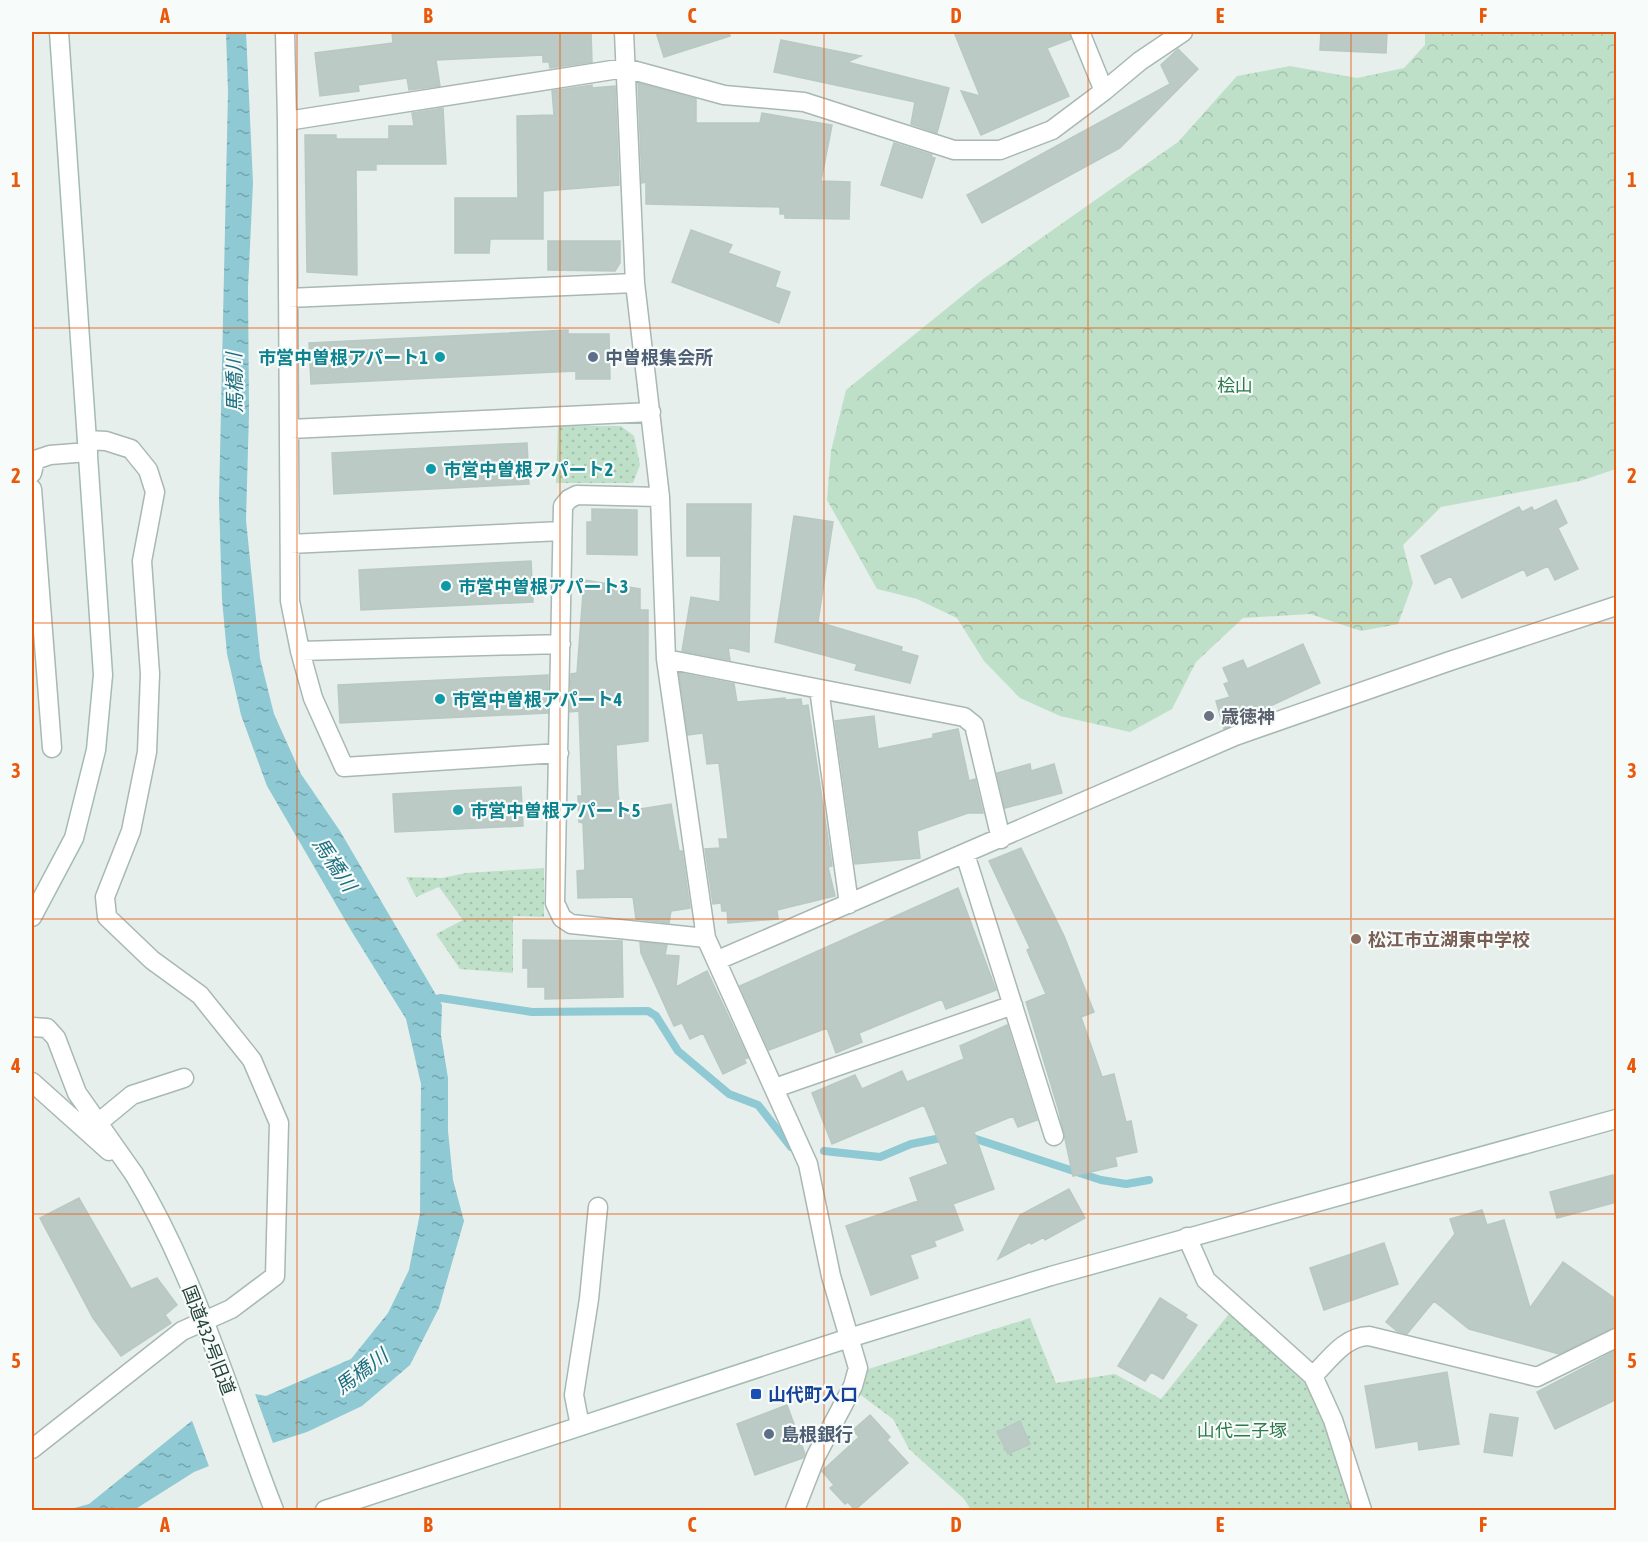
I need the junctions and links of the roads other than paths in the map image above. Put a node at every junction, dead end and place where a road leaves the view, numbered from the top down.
1 (59, 32) edge
2 (285, 32) edge
3 (624, 32) edge
4 (1080, 32) edge
5 (1182, 32) edge
6 (626, 68) junction
7 (1104, 91) junction
8 (287, 121) junction
9 (635, 283) junction
10 (288, 298) junction
11 (651, 412) junction
12 (290, 429) junction
13 (88, 446) junction
14 (32, 473) edge
15 (32, 489) edge
16 (660, 497) junction
17 (562, 531) junction
18 (290, 544) junction
19 (1617, 606) edge
20 (561, 644) junction
21 (300, 651) junction
22 (666, 659) junction
23 (819, 689) junction
24 (52, 748) dead end
25 (559, 753) junction
26 (1001, 839) junction
27 (965, 854) junction
28 (849, 904) junction
29 (32, 917) edge
30 (706, 938) junction
31 (718, 960) junction
32 (1013, 1005) junction
33 (32, 1027) edge
34 (184, 1078) dead end
35 (32, 1082) edge
36 (776, 1088) junction
37 (1616, 1121) edge
38 (98, 1123) junction
39 (1054, 1136) dead end
40 (134, 1174) junction
41 (598, 1207) dead end
42 (1187, 1237) junction
43 (205, 1322) junction
44 (849, 1338) junction
45 (1617, 1338) edge
46 (1313, 1376) junction
47 (580, 1426) junction
48 (32, 1449) edge
49 (274, 1510) edge
50 (325, 1510) edge
51 (795, 1510) edge
52 (1362, 1510) edge

1 - 13 street
2 - 8 street
3 - 6 street
4 - 7 street
5 - 7 street
6 - 7 street
6 - 8 street
6 - 9 street
8 - 10 street
9 - 10 street
9 - 11 street
10 - 12 street
11 - 12 street
11 - 16 street
12 - 18 street
13 - 14 street
13 - 29 street
13 - 43 street
15 - 24 street
16 - 17 street
16 - 22 street
17 - 18 street
17 - 20 street
18 - 21 street
19 - 26 street
20 - 21 street
20 - 25 street
21 - 25 street
22 - 23 street
22 - 30 street
23 - 26 street
23 - 28 street
25 - 30 street
26 - 27 street
27 - 28 street
27 - 32 street
28 - 31 street
30 - 31 street
31 - 36 street
32 - 36 street
32 - 39 street
33 - 38 street, 国道432号旧道
34 - 38 street
35 - 40 street, 国道432号旧道
36 - 44 street
37 - 42 street
38 - 40 street, 国道432号旧道
40 - 43 street, 国道432号旧道
41 - 47 street
42 - 44 street
42 - 46 street
43 - 48 street
43 - 49 street, 国道432号旧道
44 - 47 street
44 - 51 street
45 - 46 street
46 - 52 street
47 - 50 street

